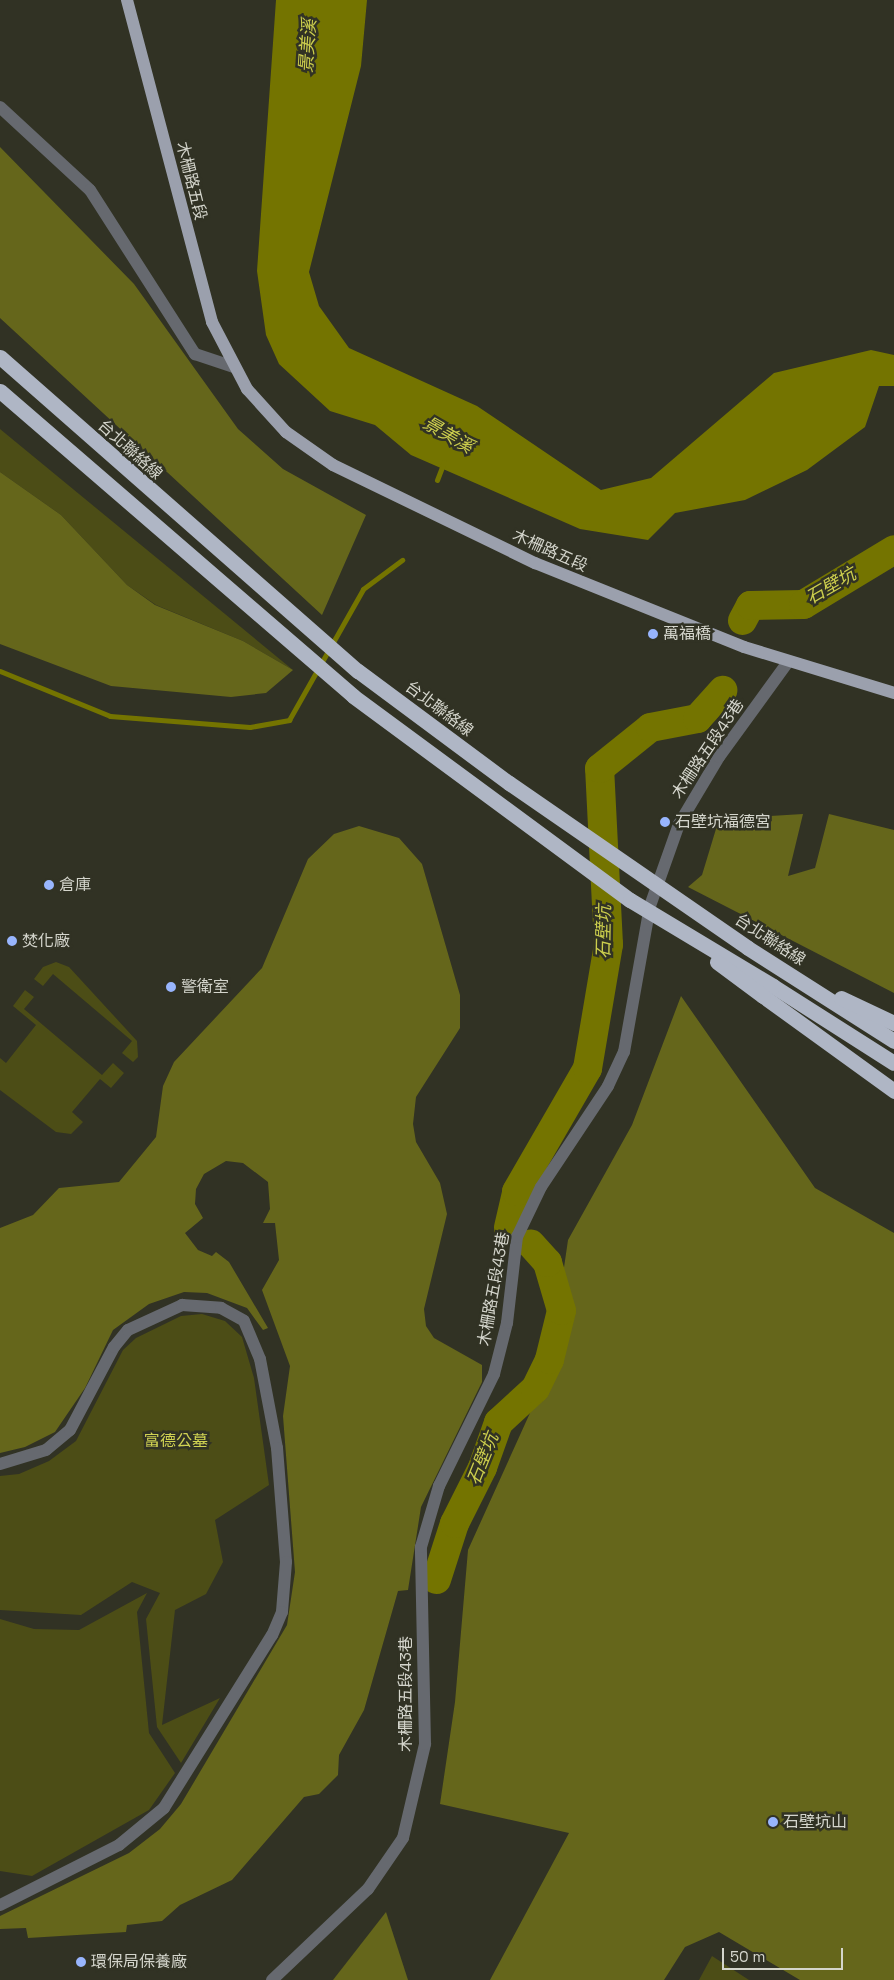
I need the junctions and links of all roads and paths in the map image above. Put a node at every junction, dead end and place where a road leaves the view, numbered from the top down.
1 (127, 0) edge
2 (0, 107) edge
3 (0, 357) edge
4 (234, 367) junction
5 (0, 391) edge
6 (788, 662) junction
7 (894, 693) edge
8 (783, 970) junction
9 (768, 991) junction
10 (894, 1023) edge
11 (894, 1041) edge
12 (894, 1063) edge
13 (894, 1091) edge
14 (0, 1464) edge
15 (0, 1905) edge
16 (272, 1980) edge

1 - 4 main road, 木柵路五段
2 - 4 street
3 - 8 highway, 台北聯絡線, bridge
4 - 6 main road, 木柵路五段
5 - 9 highway, bridge
6 - 7 main road, 木柵路五段
6 - 16 street, 木柵路五段43巷
8 - 10 highway
8 - 11 highway, 台北聯絡線
9 - 12 highway
9 - 13 highway
14 - 15 street

